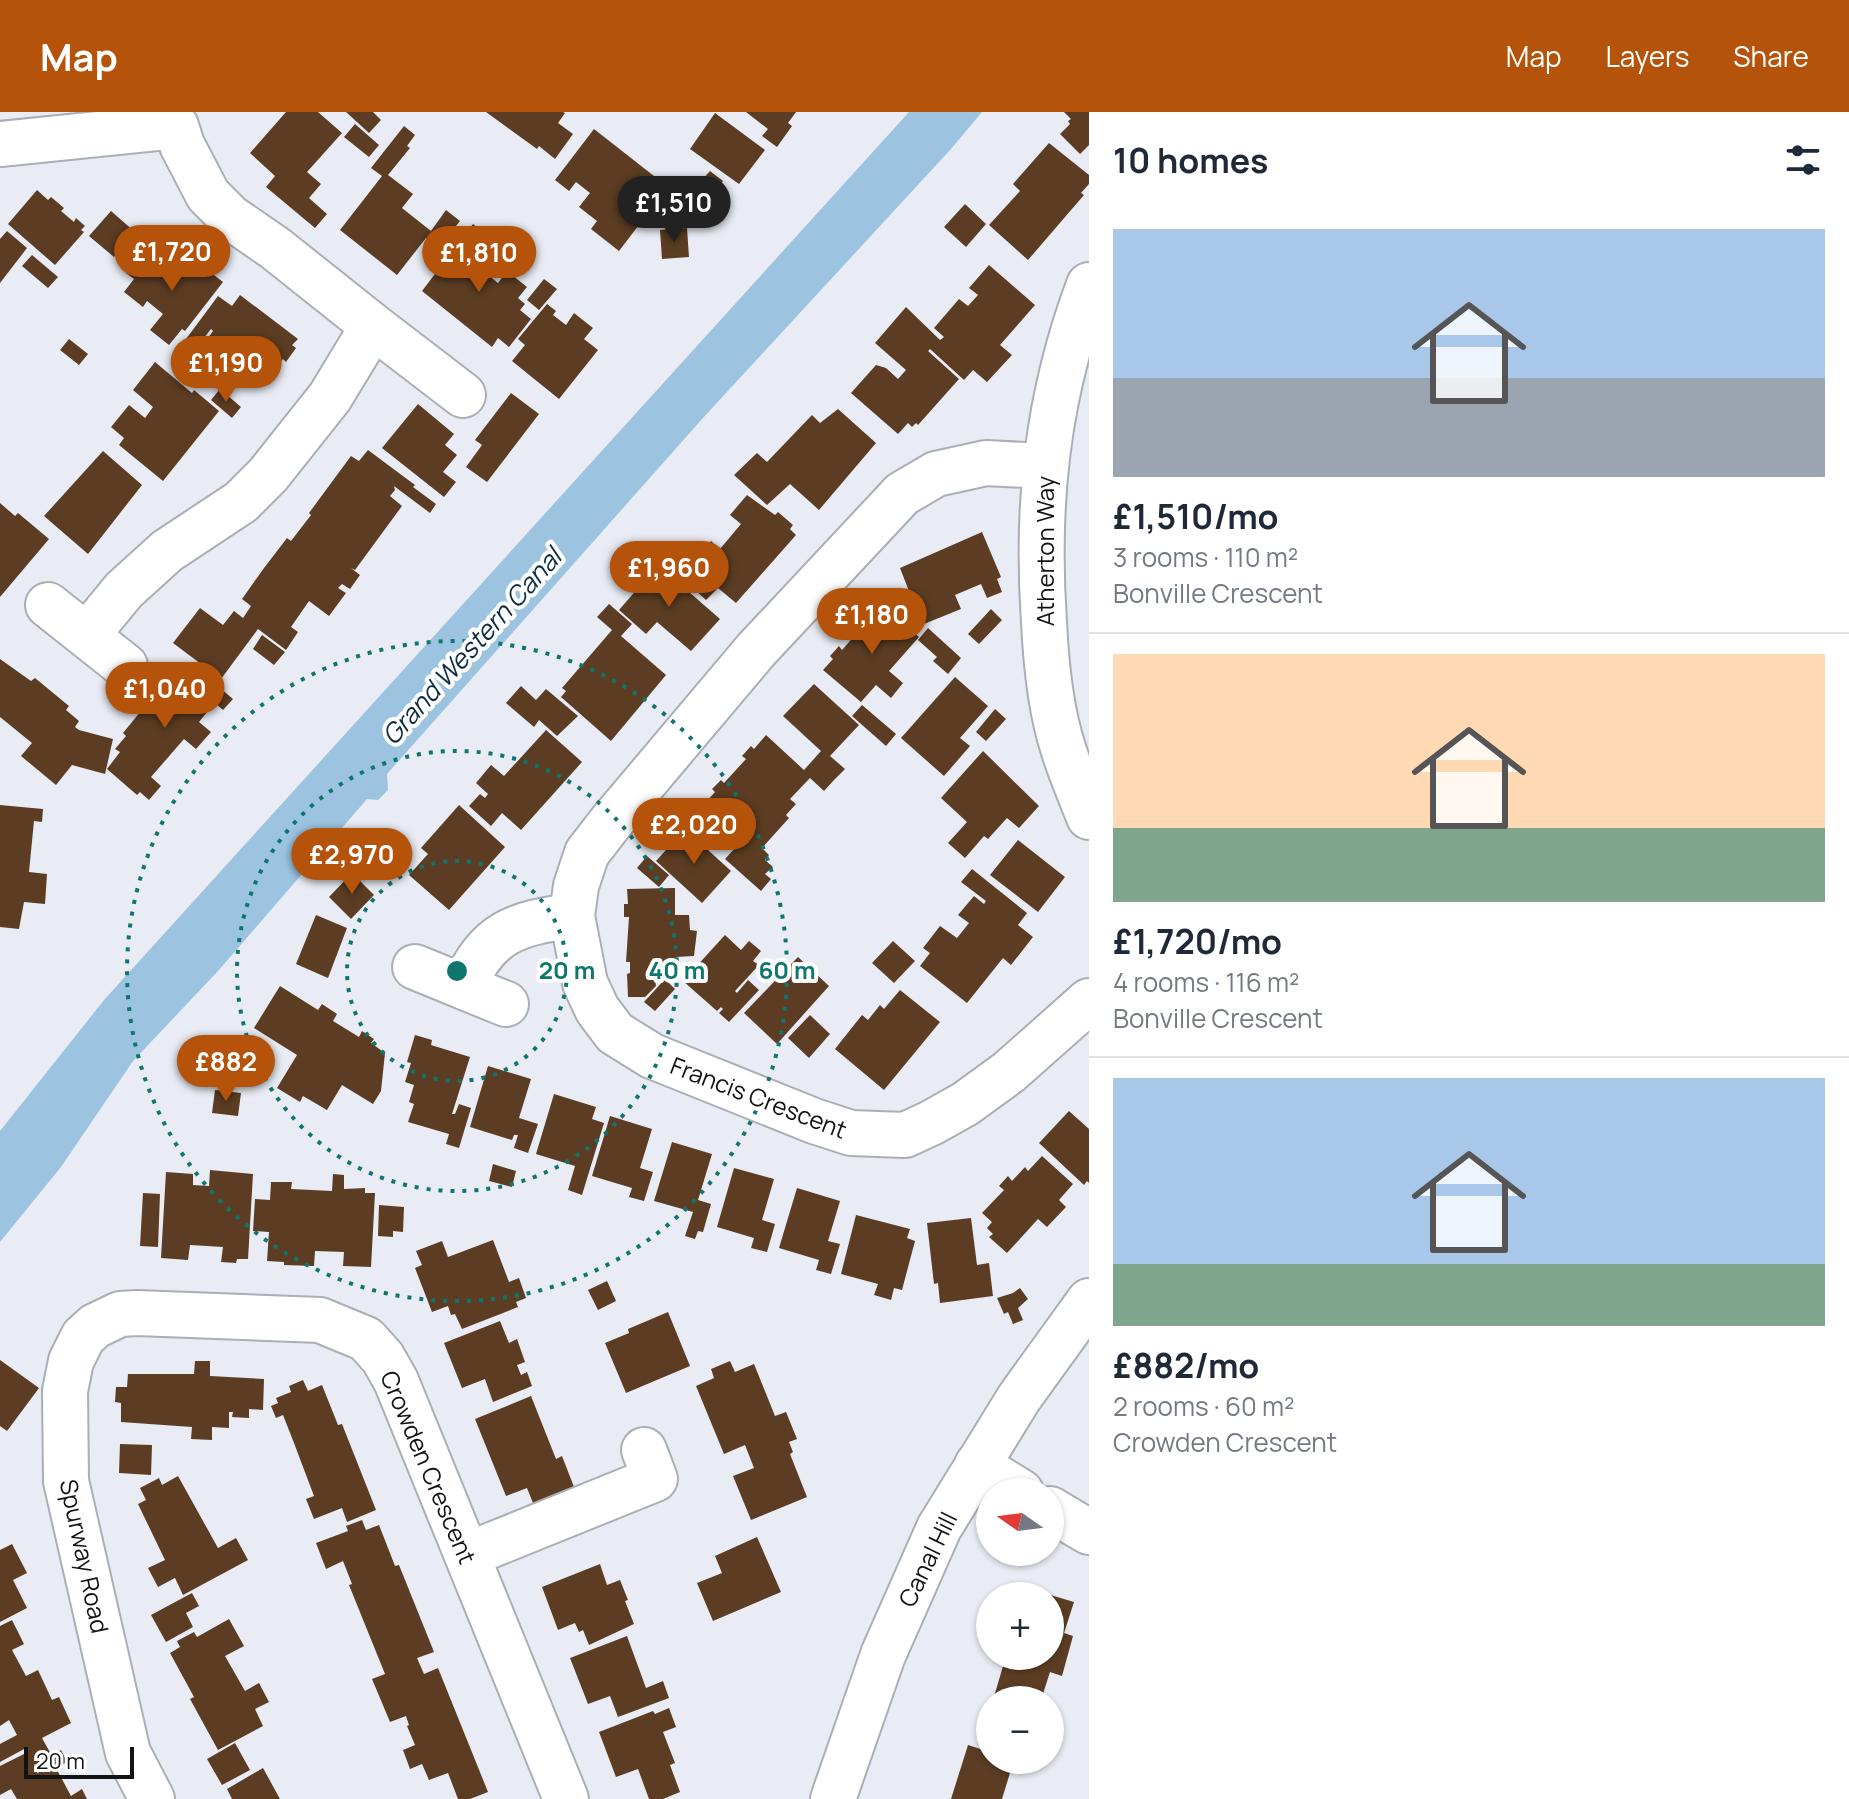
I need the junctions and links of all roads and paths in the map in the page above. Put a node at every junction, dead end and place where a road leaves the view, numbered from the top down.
1 (190, 119) edge
2 (0, 144) edge
3 (1089, 285) edge
4 (373, 326) junction
5 (463, 395) dead end
6 (1044, 466) junction
7 (48, 605) dead end
8 (87, 635) junction
9 (125, 666) dead end
10 (1089, 817) edge
11 (572, 916) junction
12 (415, 967) dead end
13 (464, 987) junction
14 (1089, 1001) edge
15 (506, 1004) dead end
16 (1089, 1301) edge
17 (107, 1319) joint
18 (977, 1465) junction
19 (655, 1478) dead end
20 (998, 1478) edge
21 (1064, 1517) edge
22 (1089, 1532) edge
23 (467, 1555) junction
24 (152, 1799) edge
25 (566, 1799) edge
26 (833, 1799) edge

1 - 2 street
1 - 4 street
3 - 6 street, Atherton Way
4 - 5 street
4 - 8 street
6 - 10 street, Atherton Way
6 - 11 street, Francis Crescent
7 - 8 street
8 - 9 street
11 - 13 street
11 - 14 street, Francis Crescent
12 - 13 street
13 - 15 street
16 - 18 street, Canal Hill
17 - 23 street, Crowden Crescent
17 - 24 street, Spurway Road
18 - 20 street
18 - 26 street, Canal Hill
19 - 23 street
21 - 22 street
23 - 25 street, Crowden Crescent

